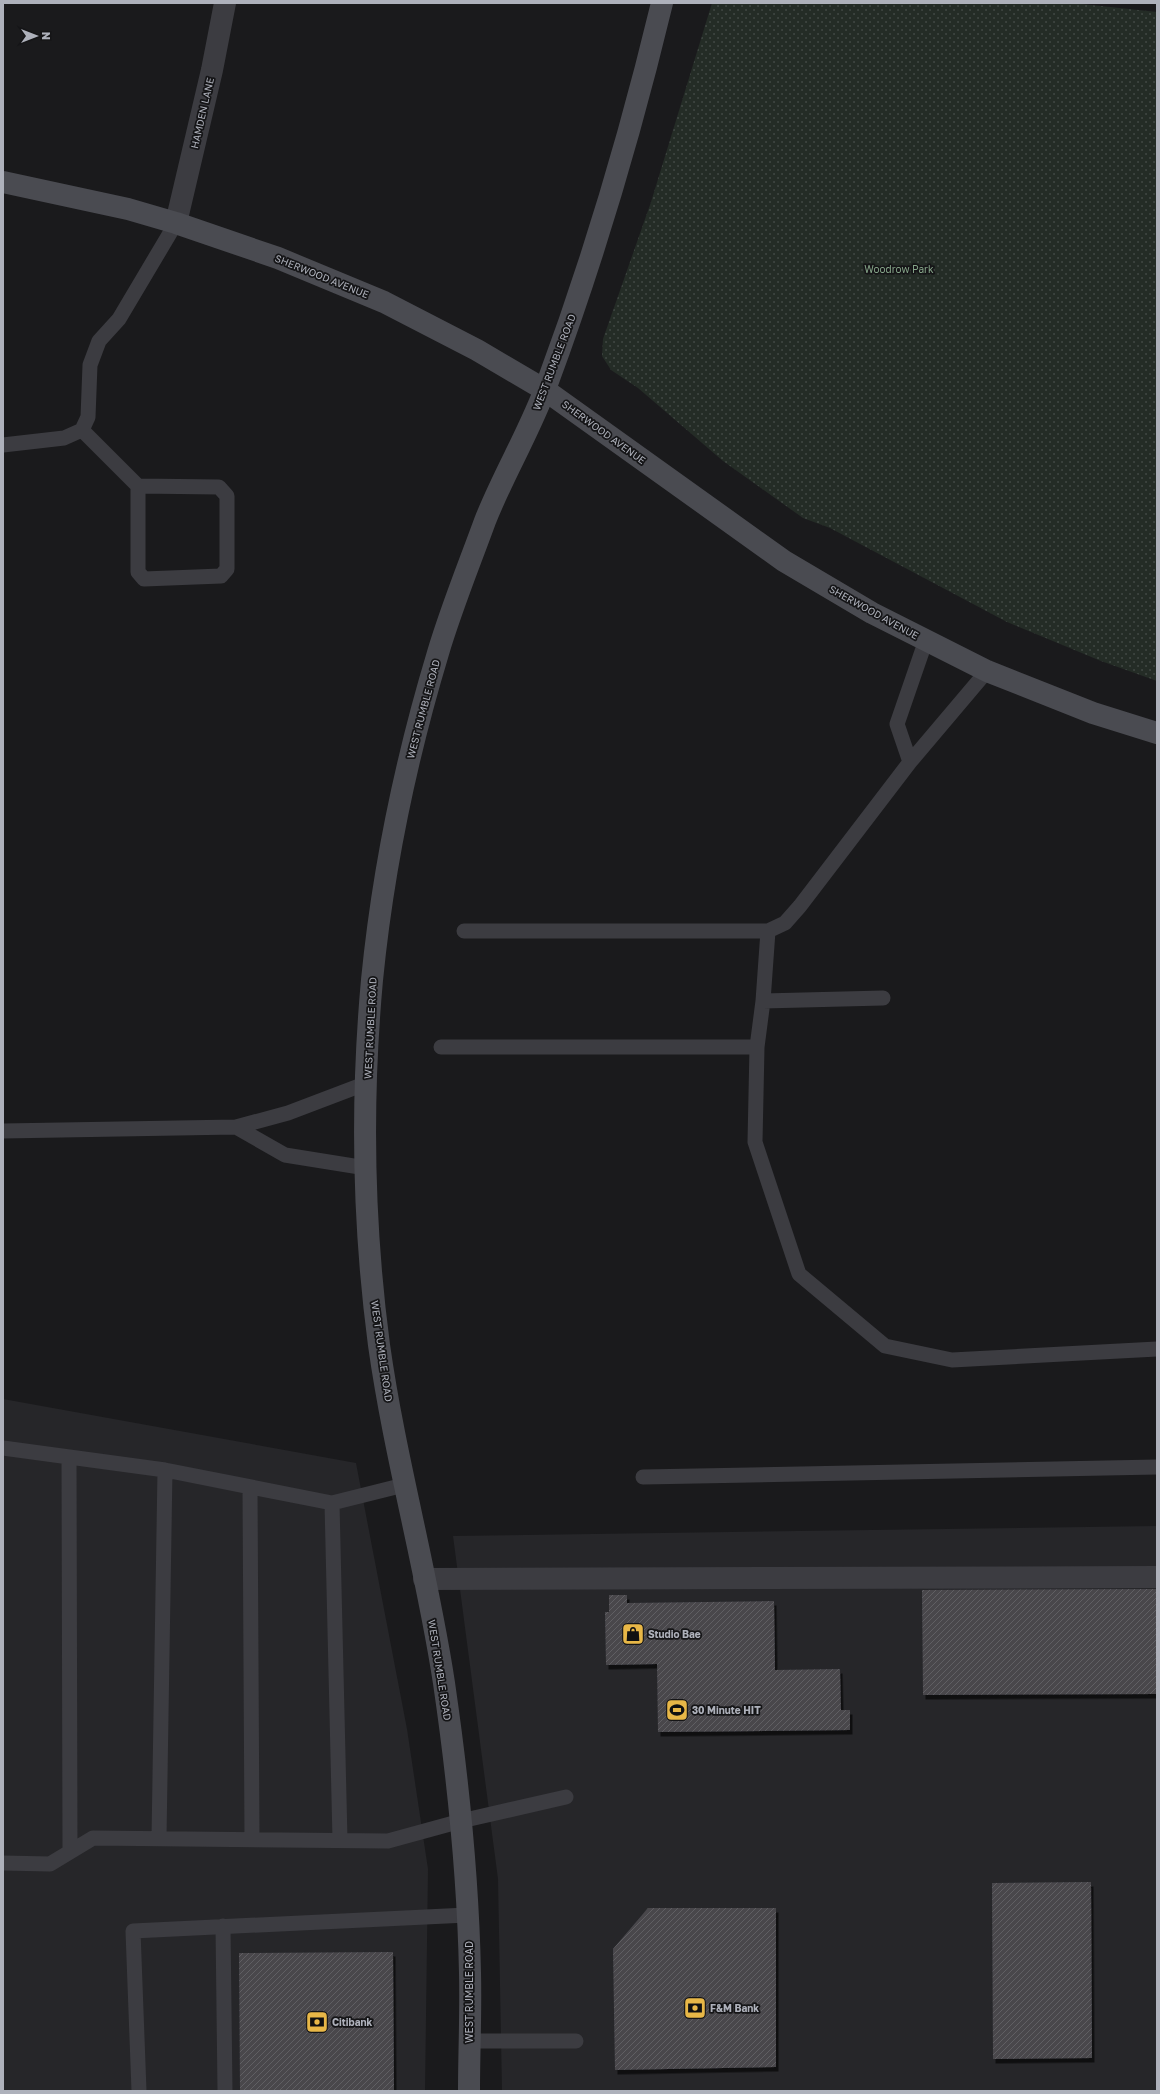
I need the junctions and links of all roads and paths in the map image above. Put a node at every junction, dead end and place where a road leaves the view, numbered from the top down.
1 (224, 3) edge
2 (662, 3) edge
3 (3, 182) edge
4 (176, 223) junction
5 (545, 390) junction
6 (82, 430) junction
7 (3, 445) edge
8 (138, 486) junction
9 (926, 640) junction
10 (987, 671) junction
11 (1157, 733) edge
12 (910, 762) junction
13 (464, 931) dead end
14 (768, 931) junction
15 (884, 998) dead end
16 (763, 1001) junction
17 (441, 1047) dead end
18 (757, 1047) junction
19 (367, 1083) junction
20 (236, 1127) junction
21 (3, 1131) edge
22 (366, 1168) junction
23 (1157, 1349) edge
24 (3, 1448) edge
25 (69, 1457) junction
26 (1157, 1468) edge
27 (165, 1470) junction
28 (643, 1476) dead end
29 (404, 1485) junction
30 (250, 1488) junction
31 (332, 1503) junction
32 (1157, 1577) edge
33 (424, 1579) junction
34 (566, 1797) dead end
35 (461, 1821) junction
36 (159, 1838) junction
37 (252, 1839) junction
38 (340, 1840) junction
39 (70, 1852) junction
40 (3, 1863) edge
41 (468, 1915) junction
42 (223, 1926) junction
43 (469, 2041) junction
44 (576, 2041) dead end
45 (138, 2091) edge
46 (225, 2091) edge
47 (469, 2091) edge

1 - 4 street, HAMDEN LANE
2 - 5 street, WEST RUMBLE ROAD
3 - 4 street, SHERWOOD AVENUE
4 - 5 street, SHERWOOD AVENUE
4 - 6 lane
5 - 9 street, SHERWOOD AVENUE
5 - 19 street, WEST RUMBLE ROAD
6 - 7 lane
6 - 8 lane
8 - 8 lane
9 - 10 street, SHERWOOD AVENUE
9 - 12 lane
10 - 11 street, SHERWOOD AVENUE
10 - 12 lane
12 - 14 lane
13 - 14 lane
14 - 16 lane
15 - 16 lane
16 - 18 lane
17 - 18 lane
18 - 23 lane
19 - 20 lane
19 - 22 street, WEST RUMBLE ROAD
20 - 21 lane
20 - 22 lane
22 - 29 street, WEST RUMBLE ROAD
24 - 25 lane
25 - 27 lane
25 - 39 lane
26 - 28 lane
27 - 30 lane
27 - 36 lane
29 - 31 lane
29 - 33 street, WEST RUMBLE ROAD
30 - 31 lane
30 - 37 lane
31 - 38 lane
32 - 33 street
33 - 35 street, WEST RUMBLE ROAD
34 - 35 lane
35 - 38 lane
35 - 41 street, WEST RUMBLE ROAD
36 - 37 lane
36 - 39 lane
37 - 38 lane
39 - 40 lane
41 - 42 lane
41 - 43 street, WEST RUMBLE ROAD
42 - 45 lane
42 - 46 lane
43 - 44 lane
43 - 47 street, WEST RUMBLE ROAD

